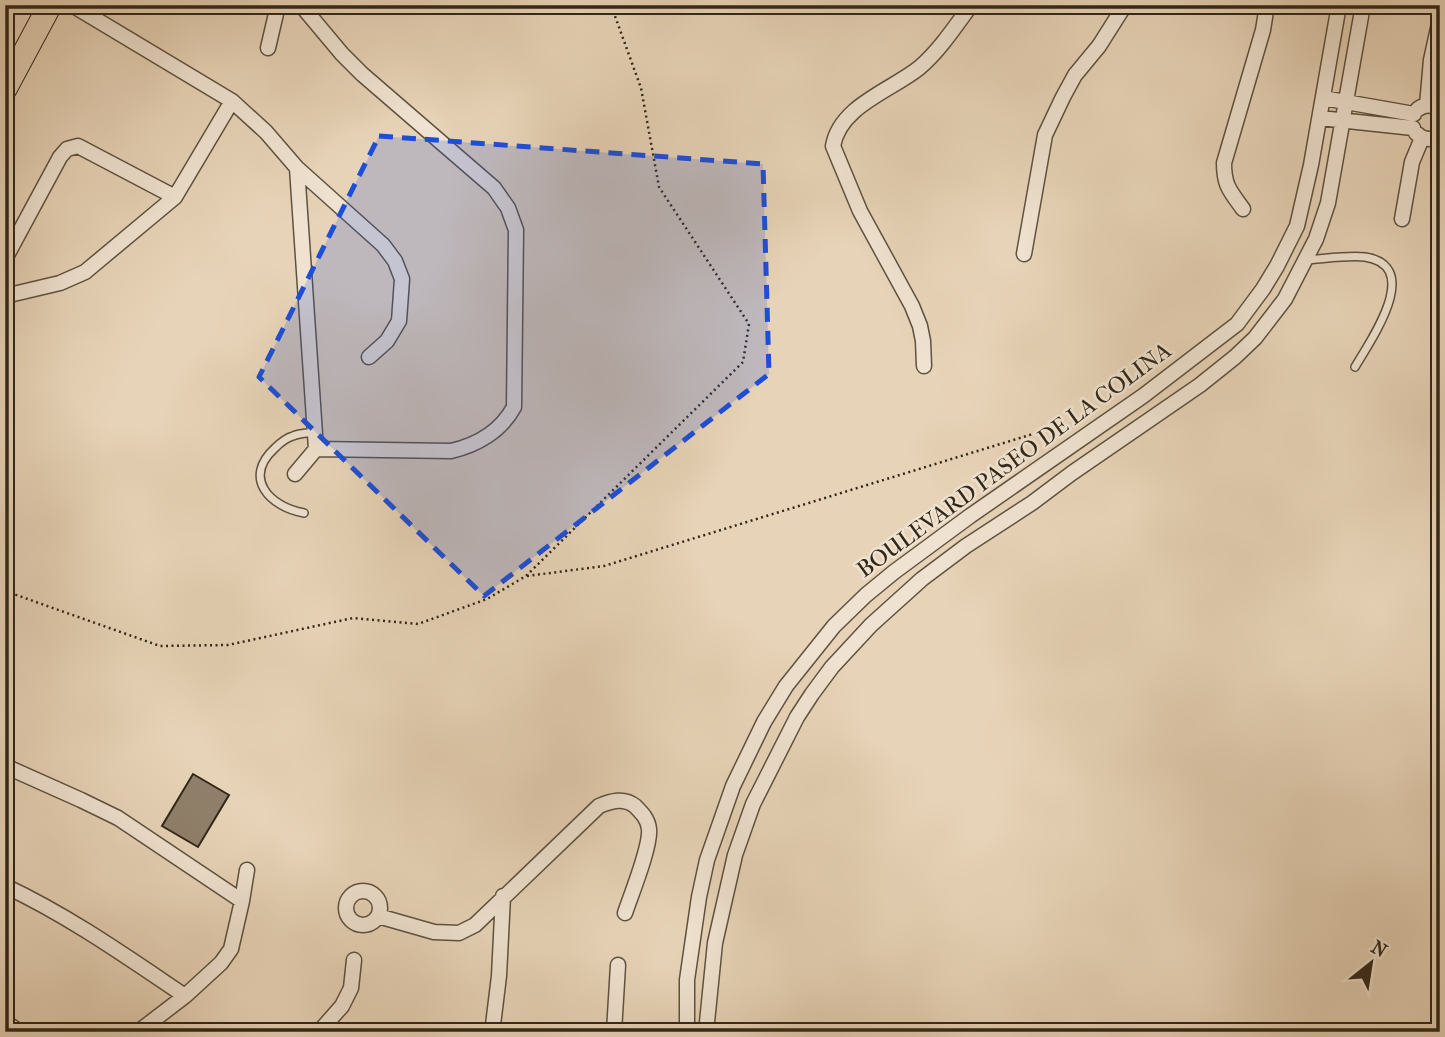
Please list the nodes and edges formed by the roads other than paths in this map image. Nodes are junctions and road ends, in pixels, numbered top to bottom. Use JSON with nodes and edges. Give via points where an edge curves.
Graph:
{"nodes":[{"id":1,"x":50,"y":5,"type":"edge"},
{"id":2,"x":72,"y":5,"type":"edge"},
{"id":3,"x":278,"y":5,"type":"edge"},
{"id":4,"x":301,"y":5,"type":"edge"},
{"id":5,"x":971,"y":5,"type":"edge"},
{"id":6,"x":1125,"y":5,"type":"edge"},
{"id":7,"x":1267,"y":5,"type":"edge"},
{"id":8,"x":1339,"y":5,"type":"edge"},
{"id":9,"x":1363,"y":5,"type":"edge"},
{"id":10,"x":1440,"y":19,"type":"edge"},
{"id":11,"x":268,"y":47,"type":"dead end"},
{"id":12,"x":5,"y":89,"type":"edge"},
{"id":13,"x":1323,"y":99,"type":"junction"},
{"id":14,"x":232,"y":101,"type":"junction"},
{"id":15,"x":1346,"y":103,"type":"junction"},
{"id":16,"x":1433,"y":108,"type":"edge"},
{"id":17,"x":1320,"y":118,"type":"junction"},
{"id":18,"x":1343,"y":121,"type":"junction"},
{"id":19,"x":1416,"y":127,"type":"junction"},
{"id":20,"x":1440,"y":135,"type":"edge"},
{"id":21,"x":297,"y":168,"type":"junction"},
{"id":22,"x":175,"y":197,"type":"junction"},
{"id":23,"x":1243,"y":209,"type":"dead end"},
{"id":24,"x":1402,"y":219,"type":"dead end"},
{"id":25,"x":1024,"y":254,"type":"dead end"},
{"id":26,"x":5,"y":258,"type":"edge"},
{"id":27,"x":1306,"y":260,"type":"junction"},
{"id":28,"x":5,"y":296,"type":"edge"},
{"id":29,"x":369,"y":357,"type":"dead end"},
{"id":30,"x":924,"y":366,"type":"dead end"},
{"id":31,"x":1355,"y":367,"type":"dead end"},
{"id":32,"x":314,"y":432,"type":"junction"},
{"id":33,"x":316,"y":449,"type":"junction"},
{"id":34,"x":295,"y":474,"type":"dead end"},
{"id":35,"x":304,"y":513,"type":"dead end"},
{"id":36,"x":5,"y":766,"type":"edge"},
{"id":37,"x":247,"y":870,"type":"dead end"},
{"id":38,"x":5,"y":886,"type":"edge"},
{"id":39,"x":701,"y":886,"type":"junction"},
{"id":40,"x":726,"y":894,"type":"junction"},
{"id":41,"x":503,"y":896,"type":"junction"},
{"id":42,"x":242,"y":901,"type":"junction"},
{"id":43,"x":625,"y":913,"type":"dead end"},
{"id":44,"x":378,"y":915,"type":"dead end"},
{"id":45,"x":354,"y":960,"type":"dead end"},
{"id":46,"x":618,"y":965,"type":"dead end"},
{"id":47,"x":185,"y":996,"type":"junction"},
{"id":48,"x":5,"y":1021,"type":"edge"},
{"id":49,"x":491,"y":1030,"type":"edge"},
{"id":50,"x":20,"y":1032,"type":"edge"},
{"id":51,"x":138,"y":1032,"type":"edge"},
{"id":52,"x":319,"y":1032,"type":"edge"},
{"id":53,"x":614,"y":1032,"type":"edge"},
{"id":54,"x":687,"y":1032,"type":"edge"},
{"id":55,"x":706,"y":1032,"type":"edge"}],
"edges":[{"from":1,"to":12,"type":"main road"},
{"from":2,"to":14,"type":"street"},
{"from":3,"to":11,"type":"street"},
{"from":4,"to":33,"type":"street","via":[[362,74],[494,188],[516,230],[514,407],[508,418],[470,446],[451,451]]},
{"from":5,"to":30,"type":"street","via":[[920,67],[842,123],[833,146],[860,211],[912,306],[920,326]]},
{"from":6,"to":25,"type":"street","via":[[1076,75],[1045,135]]},
{"from":7,"to":23,"type":"street","via":[[1224,163],[1227,187]]},
{"from":8,"to":13,"type":"street","name":"BOULEVARD PASEO DE LA COLINA"},
{"from":9,"to":15,"type":"street","name":"BOULEVARD PASEO DE LA COLINA"},
{"from":10,"to":16,"type":"street","via":[[1431,60]]},
{"from":13,"to":15,"type":"street"},
{"from":13,"to":17,"type":"street","name":"BOULEVARD PASEO DE LA COLINA"},
{"from":14,"to":21,"type":"street"},
{"from":14,"to":22,"type":"street"},
{"from":15,"to":18,"type":"street","name":"BOULEVARD PASEO DE LA COLINA"},
{"from":15,"to":19,"type":"street"},
{"from":16,"to":19,"type":"street","via":[[1418,109]]},
{"from":17,"to":18,"type":"street"},
{"from":17,"to":39,"type":"street","name":"BOULEVARD PASEO DE LA COLINA","via":[[1297,226],[1264,289],[1237,324],[1171,376],[970,516],[866,595],[834,626],[786,685],[770,713],[733,786]]},
{"from":18,"to":19,"type":"street"},
{"from":18,"to":27,"type":"street","name":"BOULEVARD PASEO DE LA COLINA","via":[[1328,203]]},
{"from":19,"to":20,"type":"street","via":[[1432,139]]},
{"from":19,"to":24,"type":"street"},
{"from":21,"to":29,"type":"street","via":[[396,261],[402,279],[399,321],[387,341]]},
{"from":21,"to":32,"type":"street"},
{"from":22,"to":26,"type":"street","via":[[78,146],[67,149]]},
{"from":22,"to":28,"type":"street","via":[[85,272]]},
{"from":27,"to":31,"type":"lane","via":[[1365,257],[1384,264],[1391,274],[1383,319]]},
{"from":27,"to":40,"type":"street","name":"BOULEVARD PASEO DE LA COLINA","via":[[1285,299],[1235,357],[922,579],[832,667],[797,718],[753,804]]},
{"from":32,"to":33,"type":"street"},
{"from":32,"to":35,"type":"lane","via":[[284,441],[271,451],[261,470],[262,486],[269,496],[283,507]]},
{"from":33,"to":34,"type":"street"},
{"from":36,"to":42,"type":"street","via":[[118,818]]},
{"from":37,"to":42,"type":"street"},
{"from":38,"to":47,"type":"street","via":[[99,938]]},
{"from":39,"to":40,"type":"street"},
{"from":39,"to":54,"type":"street","name":"BOULEVARD PASEO DE LA COLINA","via":[[687,980]]},
{"from":40,"to":55,"type":"street","name":"BOULEVARD PASEO DE LA COLINA","via":[[715,943]]},
{"from":41,"to":43,"type":"street","via":[[599,806],[613,800],[631,803],[645,816],[649,829]]},
{"from":41,"to":44,"type":"street","via":[[475,925],[459,933],[434,932]]},
{"from":41,"to":49,"type":"street"},
{"from":42,"to":47,"type":"street","via":[[231,948]]},
{"from":45,"to":52,"type":"street","via":[[351,988]]},
{"from":46,"to":53,"type":"street"},
{"from":47,"to":51,"type":"street"},
{"from":48,"to":50,"type":"street"}]}
